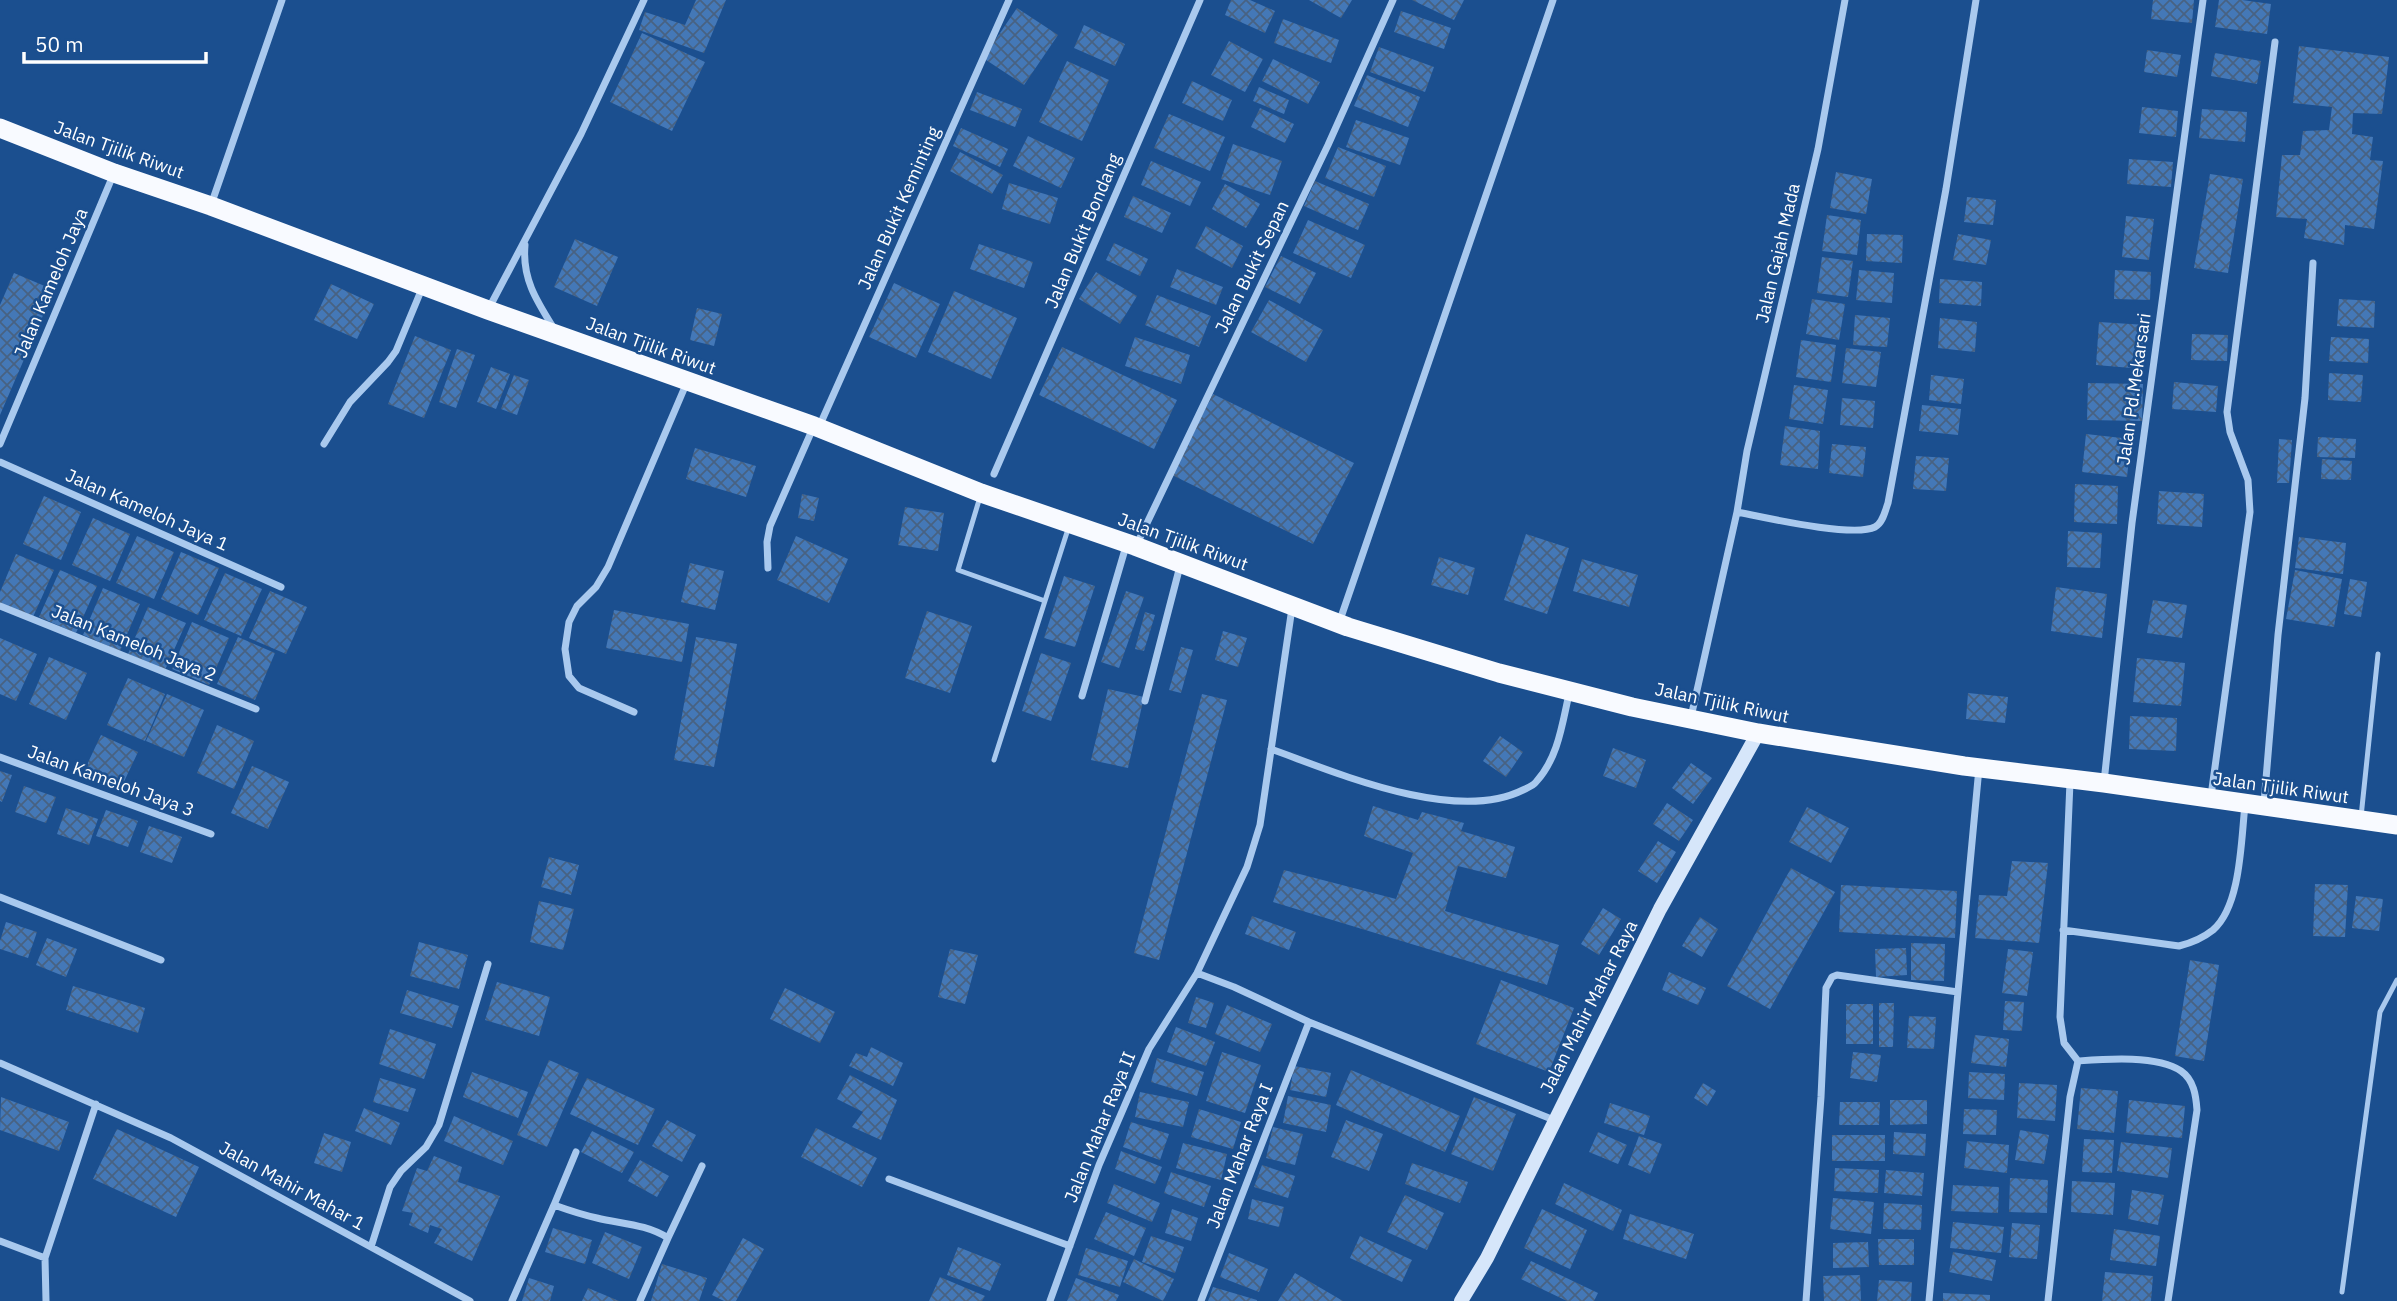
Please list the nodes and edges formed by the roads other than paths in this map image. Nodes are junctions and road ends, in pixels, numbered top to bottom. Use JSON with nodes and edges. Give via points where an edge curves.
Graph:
{"nodes":[{"id":1,"x":282,"y":0,"type":"edge"},
{"id":2,"x":644,"y":0,"type":"edge"},
{"id":3,"x":1009,"y":0,"type":"edge"},
{"id":4,"x":1200,"y":0,"type":"edge"},
{"id":5,"x":1393,"y":0,"type":"edge"},
{"id":6,"x":1553,"y":0,"type":"edge"},
{"id":7,"x":1846,"y":0,"type":"edge"},
{"id":8,"x":1976,"y":0,"type":"edge"},
{"id":9,"x":2203,"y":0,"type":"edge"},
{"id":10,"x":2275,"y":42,"type":"dead end"},
{"id":11,"x":0,"y":128,"type":"edge"},
{"id":12,"x":114,"y":173,"type":"junction"},
{"id":13,"x":211,"y":206,"type":"junction"},
{"id":14,"x":525,"y":241,"type":"junction"},
{"id":15,"x":2313,"y":263,"type":"dead end"},
{"id":16,"x":423,"y":286,"type":"junction"},
{"id":17,"x":488,"y":310,"type":"junction"},
{"id":18,"x":558,"y":335,"type":"junction"},
{"id":19,"x":687,"y":382,"type":"junction"},
{"id":20,"x":816,"y":427,"type":"junction"},
{"id":21,"x":0,"y":444,"type":"edge"},
{"id":22,"x":324,"y":444,"type":"dead end"},
{"id":23,"x":0,"y":462,"type":"edge"},
{"id":24,"x":994,"y":474,"type":"dead end"},
{"id":25,"x":981,"y":493,"type":"junction"},
{"id":26,"x":1737,"y":512,"type":"junction"},
{"id":27,"x":1070,"y":523,"type":"junction"},
{"id":28,"x":1131,"y":545,"type":"junction"},
{"id":29,"x":1181,"y":564,"type":"junction"},
{"id":30,"x":768,"y":568,"type":"dead end"},
{"id":31,"x":281,"y":587,"type":"dead end"},
{"id":32,"x":1045,"y":601,"type":"junction"},
{"id":33,"x":0,"y":606,"type":"edge"},
{"id":34,"x":1293,"y":606,"type":"junction"},
{"id":35,"x":1339,"y":624,"type":"junction"},
{"id":36,"x":2378,"y":654,"type":"dead end"},
{"id":37,"x":1570,"y":691,"type":"junction"},
{"id":38,"x":1082,"y":696,"type":"dead end"},
{"id":39,"x":1145,"y":701,"type":"dead end"},
{"id":40,"x":256,"y":709,"type":"dead end"},
{"id":41,"x":634,"y":712,"type":"dead end"},
{"id":42,"x":1690,"y":718,"type":"junction"},
{"id":43,"x":1758,"y":733,"type":"junction"},
{"id":44,"x":1271,"y":749,"type":"junction"},
{"id":45,"x":0,"y":757,"type":"edge"},
{"id":46,"x":994,"y":760,"type":"dead end"},
{"id":47,"x":1979,"y":768,"type":"junction"},
{"id":48,"x":2070,"y":779,"type":"junction"},
{"id":49,"x":2104,"y":783,"type":"junction"},
{"id":50,"x":2211,"y":800,"type":"junction"},
{"id":51,"x":2255,"y":806,"type":"junction"},
{"id":52,"x":2361,"y":820,"type":"junction"},
{"id":53,"x":2397,"y":825,"type":"edge"},
{"id":54,"x":211,"y":834,"type":"dead end"},
{"id":55,"x":0,"y":897,"type":"edge"},
{"id":56,"x":2063,"y":930,"type":"junction"},
{"id":57,"x":161,"y":960,"type":"dead end"},
{"id":58,"x":488,"y":964,"type":"dead end"},
{"id":59,"x":1197,"y":973,"type":"junction"},
{"id":60,"x":2397,"y":980,"type":"edge"},
{"id":61,"x":1958,"y":992,"type":"junction"},
{"id":62,"x":1309,"y":1022,"type":"junction"},
{"id":63,"x":2078,"y":1061,"type":"junction"},
{"id":64,"x":0,"y":1063,"type":"edge"},
{"id":65,"x":96,"y":1104,"type":"junction"},
{"id":66,"x":1554,"y":1120,"type":"junction"},
{"id":67,"x":576,"y":1152,"type":"dead end"},
{"id":68,"x":702,"y":1166,"type":"dead end"},
{"id":69,"x":889,"y":1179,"type":"dead end"},
{"id":70,"x":554,"y":1205,"type":"junction"},
{"id":71,"x":668,"y":1238,"type":"junction"},
{"id":72,"x":0,"y":1241,"type":"edge"},
{"id":73,"x":1070,"y":1246,"type":"junction"},
{"id":74,"x":371,"y":1247,"type":"junction"},
{"id":75,"x":45,"y":1258,"type":"junction"},
{"id":76,"x":2342,"y":1292,"type":"dead end"},
{"id":77,"x":46,"y":1301,"type":"edge"},
{"id":78,"x":470,"y":1301,"type":"edge"},
{"id":79,"x":512,"y":1301,"type":"edge"},
{"id":80,"x":640,"y":1301,"type":"edge"},
{"id":81,"x":1050,"y":1301,"type":"edge"},
{"id":82,"x":1201,"y":1301,"type":"edge"},
{"id":83,"x":1461,"y":1301,"type":"edge"},
{"id":84,"x":1806,"y":1301,"type":"edge"},
{"id":85,"x":1929,"y":1301,"type":"edge"},
{"id":86,"x":2048,"y":1301,"type":"edge"},
{"id":87,"x":2168,"y":1301,"type":"edge"}],
"edges":[{"from":1,"to":13,"type":"street"},
{"from":2,"to":14,"type":"street"},
{"from":3,"to":20,"type":"street","name":"Jalan Bukit Keminting"},
{"from":4,"to":24,"type":"street","name":"Jalan Bukit Bondang"},
{"from":5,"to":28,"type":"street","name":"Jalan Bukit Sepan","via":[[1328,145]]},
{"from":6,"to":35,"type":"street"},
{"from":7,"to":26,"type":"street","name":"Jalan Gajah Mada","via":[[1818,149],[1747,451]]},
{"from":8,"to":26,"type":"street","via":[[1947,189],[1888,503],[1880,523],[1874,528],[1834,528]]},
{"from":9,"to":49,"type":"street","name":"Jalan Pd.Mekarsari","via":[[2132,523]]},
{"from":10,"to":50,"type":"street","via":[[2227,412],[2248,480],[2250,512]]},
{"from":11,"to":12,"type":"highway","name":"Jalan Tjilik Riwut"},
{"from":12,"to":13,"type":"highway","name":"Jalan Tjilik Riwut"},
{"from":12,"to":21,"type":"street","name":"Jalan Kameloh Jaya"},
{"from":13,"to":16,"type":"highway","name":"Jalan Tjilik Riwut"},
{"from":14,"to":17,"type":"street"},
{"from":14,"to":18,"type":"street","via":[[524,271],[532,294]]},
{"from":15,"to":51,"type":"street","via":[[2305,398]]},
{"from":16,"to":17,"type":"highway","name":"Jalan Tjilik Riwut"},
{"from":16,"to":22,"type":"street","via":[[396,351],[350,402]]},
{"from":17,"to":18,"type":"highway","name":"Jalan Tjilik Riwut"},
{"from":18,"to":19,"type":"highway","name":"Jalan Tjilik Riwut"},
{"from":19,"to":20,"type":"highway","name":"Jalan Tjilik Riwut"},
{"from":19,"to":41,"type":"street","via":[[608,568],[569,622],[565,649],[569,676],[579,688]]},
{"from":20,"to":25,"type":"highway","name":"Jalan Tjilik Riwut"},
{"from":20,"to":30,"type":"street","name":"Jalan Bukit Keminting","via":[[769,526]]},
{"from":23,"to":31,"type":"street","name":"Jalan Kameloh Jaya 1"},
{"from":25,"to":27,"type":"highway","name":"Jalan Tjilik Riwut"},
{"from":25,"to":32,"type":"lane","via":[[958,569]]},
{"from":26,"to":42,"type":"street","name":"Jalan Gajah Mada"},
{"from":27,"to":28,"type":"highway","name":"Jalan Tjilik Riwut"},
{"from":27,"to":32,"type":"lane"},
{"from":28,"to":29,"type":"highway","name":"Jalan Tjilik Riwut"},
{"from":28,"to":38,"type":"street","name":"Jalan Bukit Sepan"},
{"from":29,"to":34,"type":"highway","name":"Jalan Tjilik Riwut"},
{"from":29,"to":39,"type":"street"},
{"from":32,"to":46,"type":"lane"},
{"from":33,"to":40,"type":"street","name":"Jalan Kameloh Jaya 2"},
{"from":34,"to":35,"type":"highway","name":"Jalan Tjilik Riwut"},
{"from":34,"to":44,"type":"street","name":"Jalan Mahar Raya II"},
{"from":35,"to":37,"type":"highway","name":"Jalan Tjilik Riwut"},
{"from":36,"to":52,"type":"lane"},
{"from":37,"to":42,"type":"highway","name":"Jalan Tjilik Riwut"},
{"from":37,"to":44,"type":"street","via":[[1555,754],[1535,784],[1507,798],[1473,803],[1419,795],[1366,783]]},
{"from":42,"to":43,"type":"highway","name":"Jalan Tjilik Riwut"},
{"from":43,"to":47,"type":"highway","name":"Jalan Tjilik Riwut"},
{"from":43,"to":66,"type":"main road","name":"Jalan Mahir Mahar Raya","via":[[1660,909]]},
{"from":44,"to":59,"type":"street","name":"Jalan Mahar Raya II","via":[[1254,850]]},
{"from":45,"to":54,"type":"street","name":"Jalan Kameloh Jaya 3"},
{"from":47,"to":48,"type":"highway","name":"Jalan Tjilik Riwut"},
{"from":47,"to":61,"type":"street"},
{"from":48,"to":49,"type":"highway","name":"Jalan Tjilik Riwut"},
{"from":48,"to":56,"type":"street"},
{"from":49,"to":50,"type":"highway","name":"Jalan Tjilik Riwut"},
{"from":50,"to":51,"type":"highway","name":"Jalan Tjilik Riwut"},
{"from":51,"to":52,"type":"highway","name":"Jalan Tjilik Riwut"},
{"from":51,"to":56,"type":"street","via":[[2231,905],[2215,928],[2195,941],[2179,946]]},
{"from":52,"to":53,"type":"highway","name":"Jalan Tjilik Riwut"},
{"from":55,"to":57,"type":"street"},
{"from":56,"to":63,"type":"street","via":[[2060,1017],[2064,1043]]},
{"from":58,"to":74,"type":"street","via":[[439,1125],[418,1158],[390,1187]]},
{"from":59,"to":62,"type":"street"},
{"from":59,"to":73,"type":"street","name":"Jalan Mahar Raya II","via":[[1149,1049]]},
{"from":60,"to":76,"type":"lane","via":[[2380,1012]]},
{"from":61,"to":84,"type":"street","via":[[1837,975],[1829,981]]},
{"from":61,"to":85,"type":"street"},
{"from":62,"to":66,"type":"street"},
{"from":62,"to":82,"type":"street","name":"Jalan Mahar Raya I"},
{"from":63,"to":86,"type":"street"},
{"from":63,"to":87,"type":"street","via":[[2134,1060],[2163,1065],[2182,1072],[2196,1091],[2197,1110]]},
{"from":64,"to":65,"type":"street","name":"Jalan Mahir Mahar 1"},
{"from":65,"to":74,"type":"street","name":"Jalan Mahir Mahar 1","via":[[172,1138]]},
{"from":65,"to":75,"type":"street"},
{"from":66,"to":83,"type":"main road","name":"Jalan Mahir Mahar Raya"},
{"from":67,"to":70,"type":"street"},
{"from":68,"to":71,"type":"street"},
{"from":69,"to":73,"type":"street"},
{"from":70,"to":71,"type":"street","via":[[656,1230]]},
{"from":70,"to":79,"type":"street"},
{"from":71,"to":80,"type":"street"},
{"from":72,"to":75,"type":"street"},
{"from":73,"to":81,"type":"street","name":"Jalan Mahar Raya II"},
{"from":74,"to":78,"type":"street","name":"Jalan Mahir Mahar 1"},
{"from":75,"to":77,"type":"street"}]}
